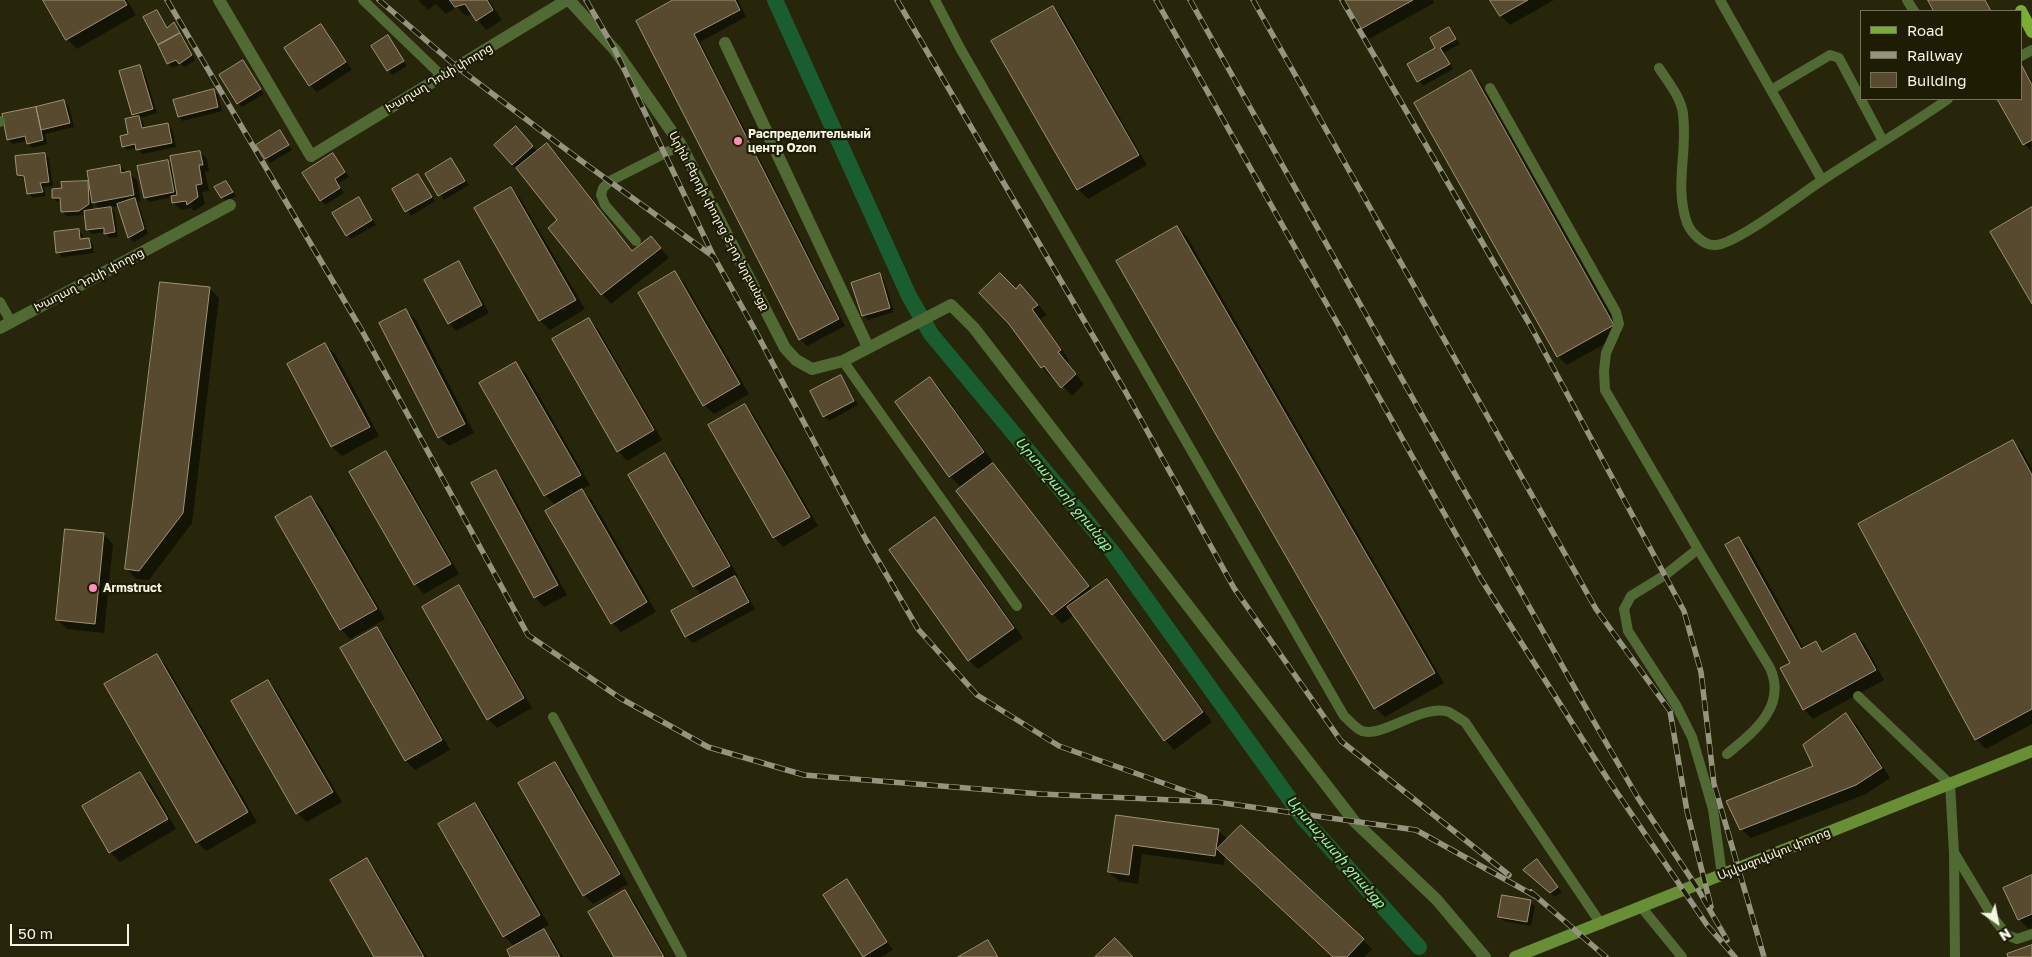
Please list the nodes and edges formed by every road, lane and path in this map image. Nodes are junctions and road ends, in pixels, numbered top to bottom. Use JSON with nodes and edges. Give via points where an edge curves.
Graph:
{"nodes":[{"id":1,"x":218,"y":0,"type":"edge"},
{"id":2,"x":363,"y":0,"type":"edge"},
{"id":3,"x":568,"y":0,"type":"edge"},
{"id":4,"x":935,"y":0,"type":"edge"},
{"id":5,"x":1720,"y":0,"type":"edge"},
{"id":6,"x":2022,"y":13,"type":"edge"},
{"id":7,"x":2032,"y":32,"type":"edge"},
{"id":8,"x":725,"y":43,"type":"dead end"},
{"id":9,"x":1658,"y":68,"type":"dead end"},
{"id":10,"x":442,"y":76,"type":"junction"},
{"id":11,"x":1490,"y":88,"type":"dead end"},
{"id":12,"x":1771,"y":90,"type":"junction"},
{"id":13,"x":1860,"y":98,"type":"edge"},
{"id":14,"x":1861,"y":100,"type":"edge"},
{"id":15,"x":1946,"y":100,"type":"edge"},
{"id":16,"x":1883,"y":142,"type":"junction"},
{"id":17,"x":681,"y":145,"type":"junction"},
{"id":18,"x":1822,"y":180,"type":"junction"},
{"id":19,"x":230,"y":205,"type":"dead end"},
{"id":20,"x":636,"y":241,"type":"dead end"},
{"id":21,"x":0,"y":302,"type":"edge"},
{"id":22,"x":6,"y":325,"type":"edge"},
{"id":23,"x":868,"y":347,"type":"junction"},
{"id":24,"x":843,"y":361,"type":"junction"},
{"id":25,"x":1698,"y":549,"type":"junction"},
{"id":26,"x":1018,"y":606,"type":"dead end"},
{"id":27,"x":1858,"y":696,"type":"dead end"},
{"id":28,"x":553,"y":717,"type":"dead end"},
{"id":29,"x":2032,"y":751,"type":"edge"},
{"id":30,"x":1727,"y":754,"type":"dead end"},
{"id":31,"x":1950,"y":784,"type":"junction"},
{"id":32,"x":1954,"y":854,"type":"junction"},
{"id":33,"x":1722,"y":875,"type":"junction"},
{"id":34,"x":1642,"y":908,"type":"junction"},
{"id":35,"x":1601,"y":924,"type":"junction"},
{"id":36,"x":2032,"y":934,"type":"edge"},
{"id":37,"x":1522,"y":956,"type":"edge"},
{"id":38,"x":682,"y":957,"type":"edge"},
{"id":39,"x":1485,"y":957,"type":"edge"},
{"id":40,"x":1682,"y":957,"type":"edge"},
{"id":41,"x":1955,"y":957,"type":"edge"}],
"edges":[{"from":1,"to":10,"type":"street","name":"Խաղաղ Դոնի փողոց","via":[[311,156]]},
{"from":2,"to":10,"type":"lane"},
{"from":3,"to":10,"type":"street","name":"Խաղաղ Դոնի փողոց"},
{"from":3,"to":17,"type":"street","name":"Արին Բերդի փողոց 3-րդ նրբանցք","via":[[615,50]]},
{"from":4,"to":35,"type":"lane","via":[[1344,716],[1364,732],[1376,731],[1422,713],[1447,712],[1466,722]]},
{"from":5,"to":12,"type":"lane"},
{"from":6,"to":7,"type":"main road"},
{"from":8,"to":23,"type":"street"},
{"from":9,"to":18,"type":"lane","via":[[1677,96],[1683,113],[1680,189],[1688,225],[1699,240],[1714,246],[1728,242]]},
{"from":11,"to":25,"type":"lane","via":[[1616,312],[1618,324],[1606,353],[1605,390]]},
{"from":12,"to":13,"type":"lane","via":[[1830,55],[1839,58]]},
{"from":12,"to":18,"type":"lane"},
{"from":14,"to":16,"type":"lane"},
{"from":15,"to":16,"type":"lane"},
{"from":16,"to":18,"type":"lane"},
{"from":17,"to":20,"type":"lane","via":[[610,181],[603,188],[601,195],[605,205]]},
{"from":17,"to":24,"type":"street","name":"Արին Բերդի փողոց 3-րդ նրբանցք","via":[[785,348],[796,360],[812,369]]},
{"from":19,"to":22,"type":"street","name":"Խաղաղ Դոնի փողոց"},
{"from":21,"to":22,"type":"lane"},
{"from":23,"to":24,"type":"street","name":"Արին Բերդի փողոց 3-րդ նրբանցք"},
{"from":23,"to":39,"type":"street","name":"Արին Բերդի փողոց 3-րդ նրբանցք","via":[[951,305],[974,328],[1354,821],[1437,900]]},
{"from":24,"to":26,"type":"lane"},
{"from":25,"to":30,"type":"lane","via":[[1775,679],[1775,698],[1767,715]]},
{"from":25,"to":33,"type":"lane","via":[[1631,596],[1624,609],[1628,631],[1676,705],[1692,737],[1712,809]]},
{"from":27,"to":31,"type":"lane"},
{"from":28,"to":38,"type":"lane"},
{"from":29,"to":31,"type":"main road","name":"Այվազովսկու փողոց"},
{"from":31,"to":32,"type":"lane"},
{"from":31,"to":33,"type":"main road","name":"Այվազովսկու փողոց"},
{"from":32,"to":36,"type":"lane","via":[[2007,935],[2017,939]]},
{"from":32,"to":41,"type":"lane"},
{"from":33,"to":34,"type":"main road","name":"Այվազովսկու փողոց"},
{"from":34,"to":35,"type":"main road","name":"Այվազովսկու փողոց"},
{"from":34,"to":40,"type":"lane"},
{"from":35,"to":37,"type":"main road","name":"Այվազովսկու փողոց"}]}
